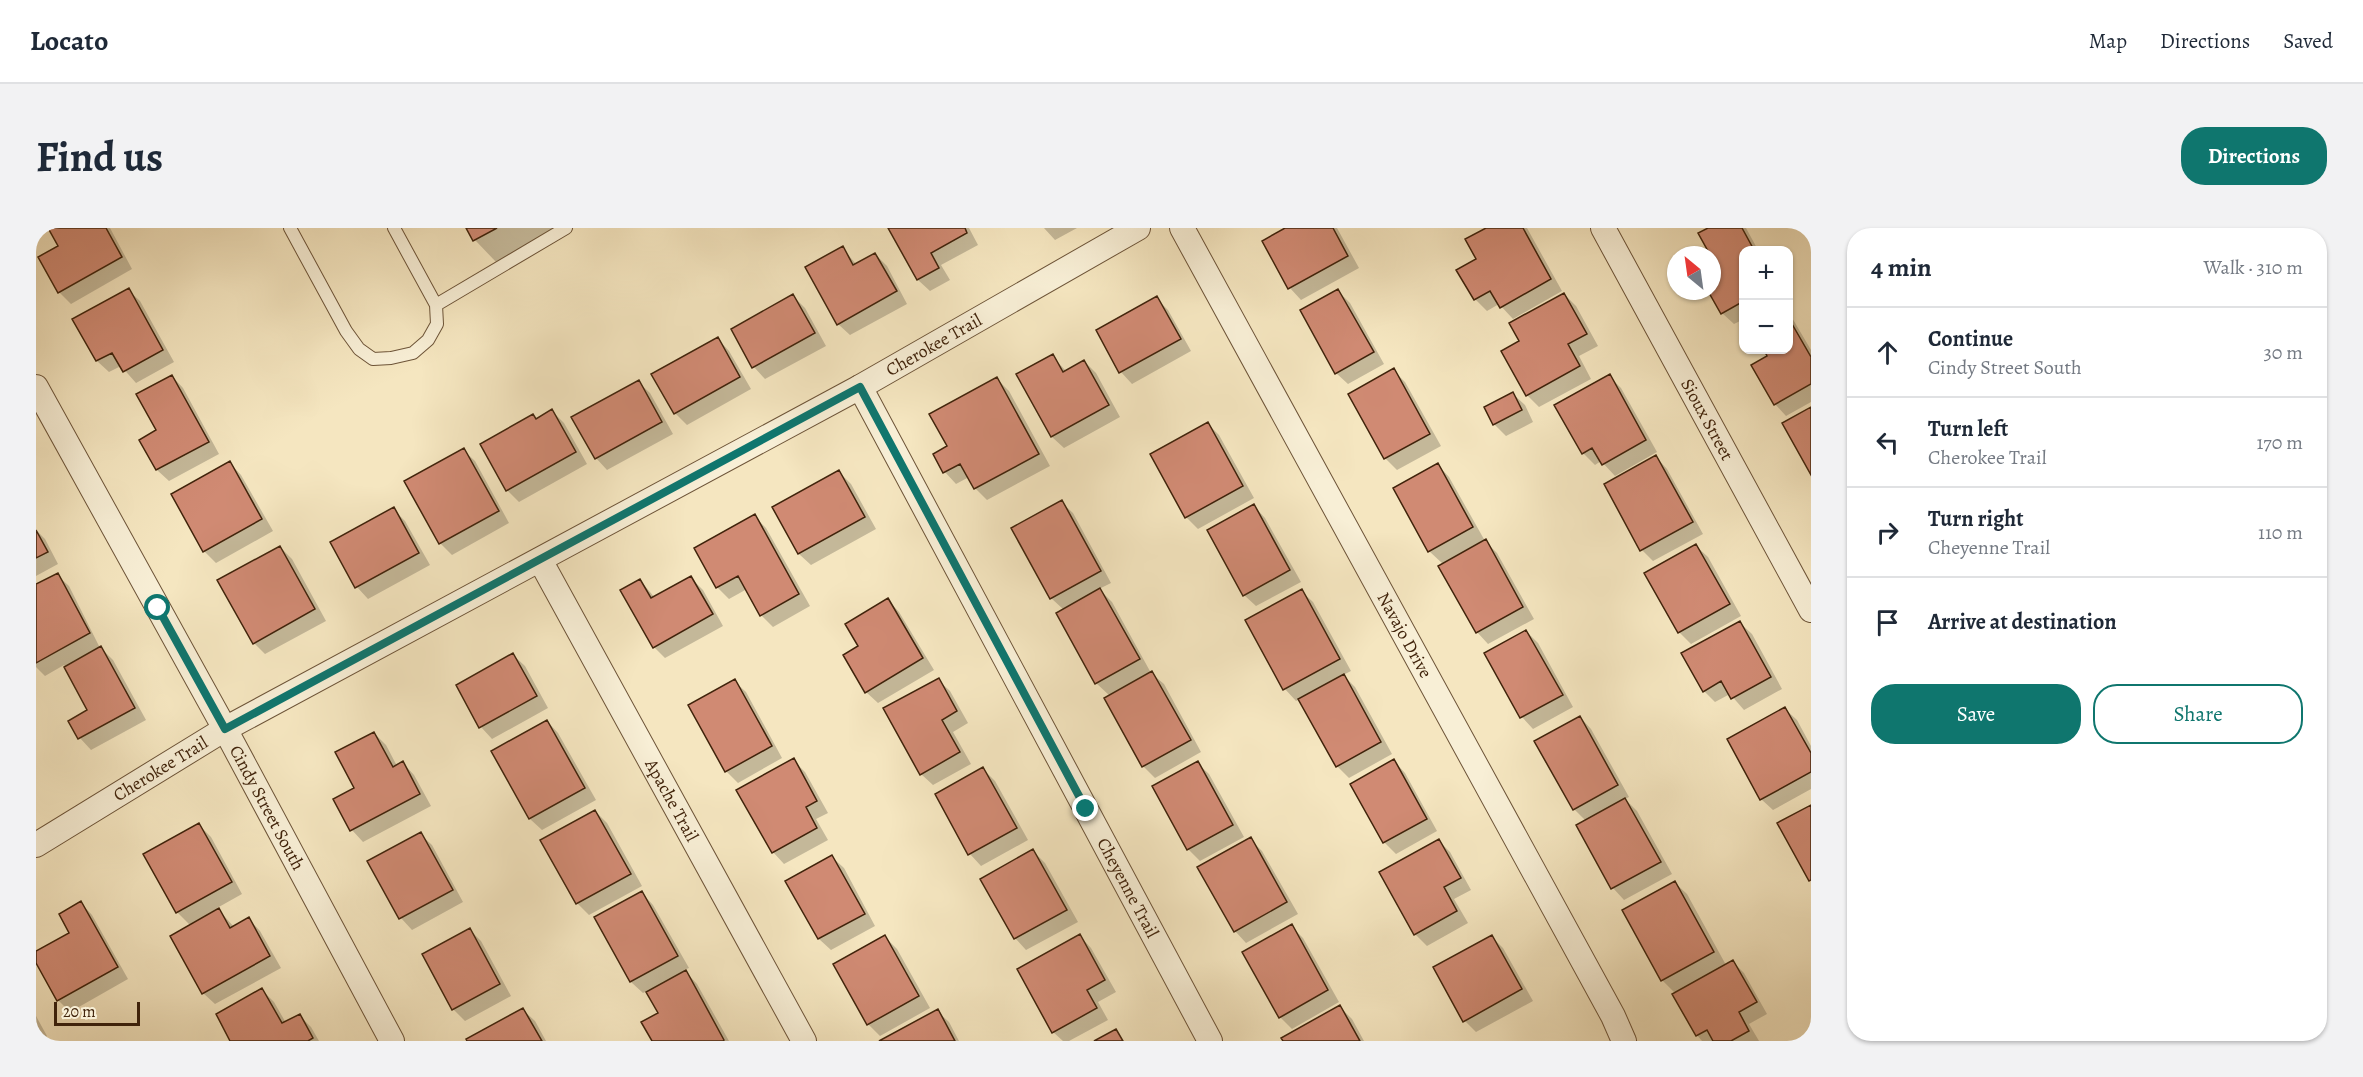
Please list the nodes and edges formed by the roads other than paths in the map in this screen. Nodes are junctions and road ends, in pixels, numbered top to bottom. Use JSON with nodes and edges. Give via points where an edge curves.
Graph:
{"nodes":[{"id":1,"x":290,"y":228,"type":"edge"},
{"id":2,"x":394,"y":228,"type":"edge"},
{"id":3,"x":566,"y":228,"type":"edge"},
{"id":4,"x":1138,"y":228,"type":"edge"},
{"id":5,"x":1182,"y":228,"type":"edge"},
{"id":6,"x":1603,"y":228,"type":"edge"},
{"id":7,"x":436,"y":305,"type":"junction"},
{"id":8,"x":36,"y":387,"type":"edge"},
{"id":9,"x":860,"y":387,"type":"junction"},
{"id":10,"x":540,"y":560,"type":"junction"},
{"id":11,"x":1811,"y":610,"type":"edge"},
{"id":12,"x":225,"y":729,"type":"junction"},
{"id":13,"x":36,"y":844,"type":"edge"},
{"id":14,"x":392,"y":1041,"type":"edge"},
{"id":15,"x":804,"y":1041,"type":"edge"},
{"id":16,"x":1210,"y":1041,"type":"edge"},
{"id":17,"x":1624,"y":1041,"type":"edge"}],
"edges":[{"from":1,"to":7,"type":"lane","via":[[346,331],[358,348],[373,359],[392,358],[420,346],[437,324]]},
{"from":2,"to":7,"type":"lane"},
{"from":3,"to":7,"type":"lane"},
{"from":4,"to":9,"type":"street","name":"Cherokee Trail"},
{"from":5,"to":17,"type":"street","name":"Navajo Drive"},
{"from":6,"to":11,"type":"street","name":"Sioux Street"},
{"from":8,"to":12,"type":"street","name":"Cindy Street South"},
{"from":9,"to":10,"type":"street","name":"Cherokee Trail"},
{"from":9,"to":16,"type":"street","name":"Cheyenne Trail"},
{"from":10,"to":12,"type":"street","name":"Cherokee Trail"},
{"from":10,"to":15,"type":"street","name":"Apache Trail"},
{"from":12,"to":13,"type":"street","name":"Cherokee Trail"},
{"from":12,"to":14,"type":"street","name":"Cindy Street South"}]}
